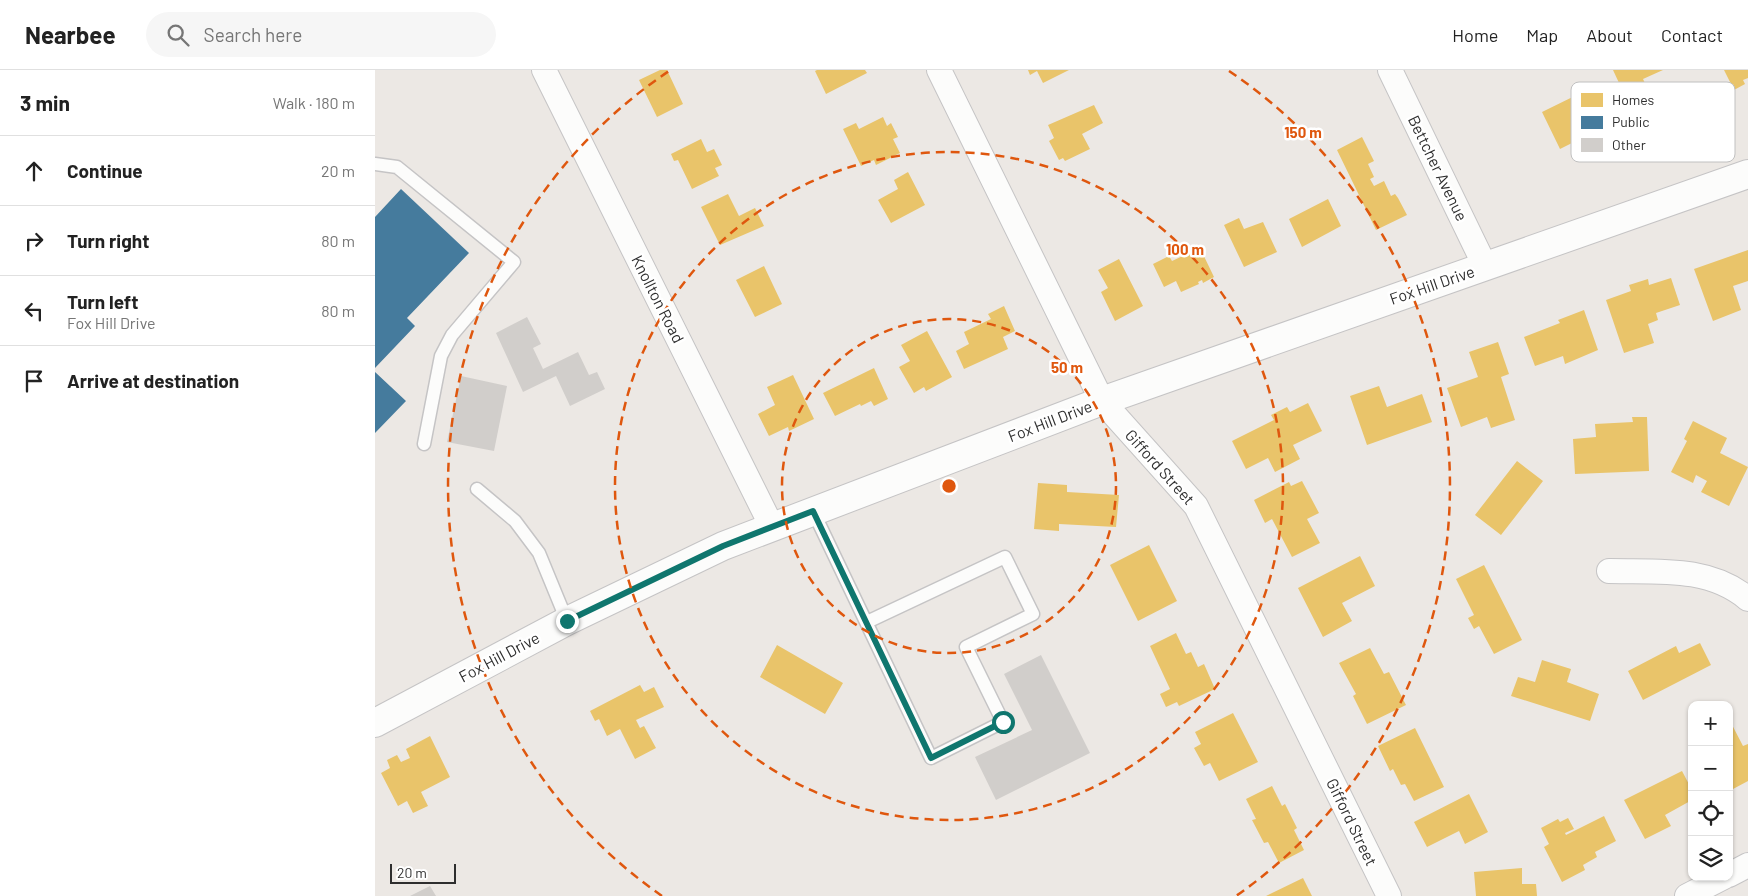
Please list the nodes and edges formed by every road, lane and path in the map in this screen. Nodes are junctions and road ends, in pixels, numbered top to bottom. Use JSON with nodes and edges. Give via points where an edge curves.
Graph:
{"nodes":[{"id":1,"x":544,"y":70,"type":"edge"},
{"id":2,"x":939,"y":70,"type":"edge"},
{"id":3,"x":1390,"y":70,"type":"edge"},
{"id":4,"x":375,"y":164,"type":"edge"},
{"id":5,"x":1748,"y":174,"type":"edge"},
{"id":6,"x":1485,"y":266,"type":"junction"},
{"id":7,"x":1102,"y":402,"type":"junction"},
{"id":8,"x":424,"y":444,"type":"dead end"},
{"id":9,"x":477,"y":489,"type":"dead end"},
{"id":10,"x":813,"y":511,"type":"junction"},
{"id":11,"x":773,"y":527,"type":"junction"},
{"id":12,"x":1609,"y":571,"type":"dead end"},
{"id":13,"x":1748,"y":599,"type":"edge"},
{"id":14,"x":567,"y":621,"type":"junction"},
{"id":15,"x":867,"y":622,"type":"junction"},
{"id":16,"x":375,"y":723,"type":"edge"},
{"id":17,"x":1748,"y":865,"type":"edge"},
{"id":18,"x":1733,"y":872,"type":"edge"},
{"id":19,"x":1716,"y":881,"type":"edge"},
{"id":20,"x":1389,"y":896,"type":"edge"},
{"id":21,"x":1687,"y":896,"type":"edge"}],
"edges":[{"from":1,"to":11,"type":"street","name":"Knollton Road"},
{"from":2,"to":7,"type":"street","name":"Gifford Street"},
{"from":3,"to":6,"type":"street","name":"Bettcher Avenue"},
{"from":4,"to":8,"type":"lane","via":[[397,167],[514,262],[452,335],[441,356]]},
{"from":5,"to":6,"type":"street","name":"Fox Hill Drive"},
{"from":6,"to":7,"type":"street","name":"Fox Hill Drive"},
{"from":7,"to":10,"type":"street","name":"Fox Hill Drive"},
{"from":7,"to":20,"type":"street","name":"Gifford Street","via":[[1196,506]]},
{"from":9,"to":14,"type":"lane","via":[[515,521],[539,553]]},
{"from":10,"to":11,"type":"street","name":"Fox Hill Drive"},
{"from":10,"to":15,"type":"lane"},
{"from":11,"to":14,"type":"street","name":"Fox Hill Drive","via":[[723,546]]},
{"from":12,"to":13,"type":"street","via":[[1702,575],[1722,582]]},
{"from":14,"to":16,"type":"street","name":"Fox Hill Drive"},
{"from":15,"to":15,"type":"lane","via":[[931,758],[1003,722],[966,647],[1033,614],[1005,557]]},
{"from":17,"to":18,"type":"street"},
{"from":19,"to":21,"type":"street"}]}
